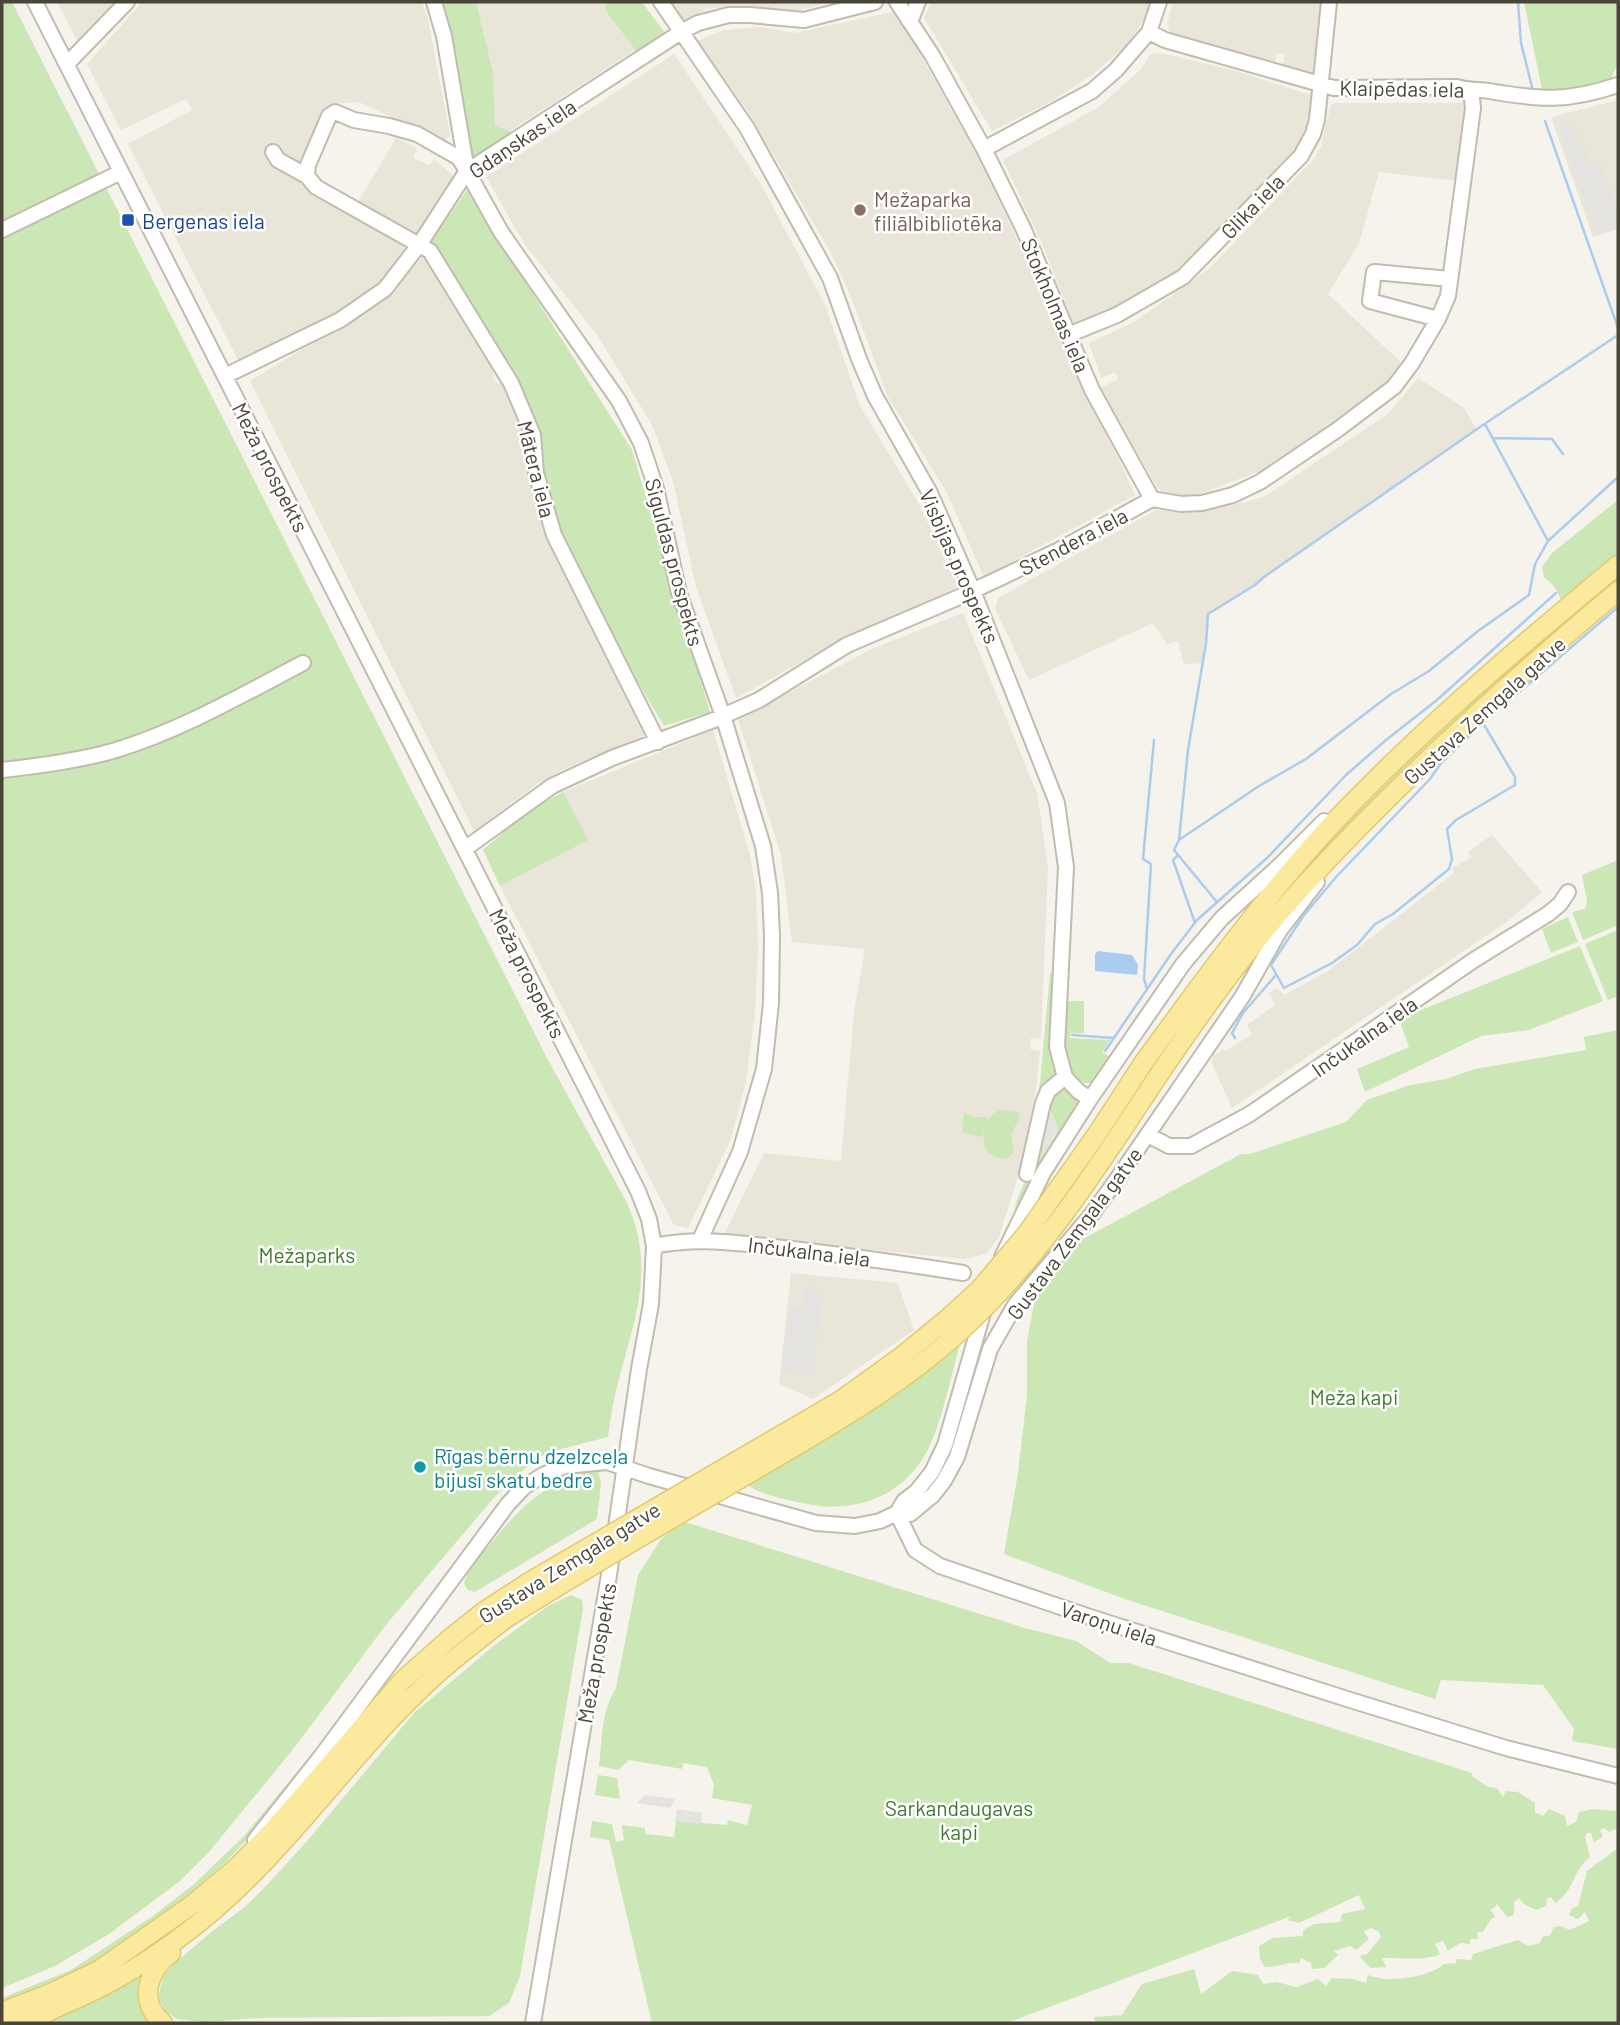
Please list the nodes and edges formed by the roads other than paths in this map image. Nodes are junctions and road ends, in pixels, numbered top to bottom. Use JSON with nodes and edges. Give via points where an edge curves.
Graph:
{"nodes":[{"id":1,"x":35,"y":2,"type":"edge"},
{"id":2,"x":127,"y":2,"type":"edge"},
{"id":3,"x":434,"y":2,"type":"edge"},
{"id":4,"x":661,"y":2,"type":"edge"},
{"id":5,"x":875,"y":2,"type":"edge"},
{"id":6,"x":897,"y":2,"type":"edge"},
{"id":7,"x":918,"y":2,"type":"edge"},
{"id":8,"x":1159,"y":2,"type":"edge"},
{"id":9,"x":1329,"y":2,"type":"edge"},
{"id":10,"x":910,"y":22,"type":"junction"},
{"id":11,"x":681,"y":32,"type":"junction"},
{"id":12,"x":1149,"y":32,"type":"junction"},
{"id":13,"x":66,"y":64,"type":"junction"},
{"id":14,"x":1321,"y":85,"type":"junction"},
{"id":15,"x":1618,"y":85,"type":"edge"},
{"id":16,"x":1465,"y":90,"type":"junction"},
{"id":17,"x":984,"y":149,"type":"junction"},
{"id":18,"x":273,"y":152,"type":"dead end"},
{"id":19,"x":467,"y":171,"type":"junction"},
{"id":20,"x":121,"y":172,"type":"junction"},
{"id":21,"x":307,"y":176,"type":"junction"},
{"id":22,"x":2,"y":230,"type":"edge"},
{"id":23,"x":419,"y":245,"type":"junction"},
{"id":24,"x":1450,"y":279,"type":"junction"},
{"id":25,"x":1438,"y":319,"type":"junction"},
{"id":26,"x":1068,"y":335,"type":"junction"},
{"id":27,"x":225,"y":376,"type":"junction"},
{"id":28,"x":1152,"y":499,"type":"junction"},
{"id":29,"x":1618,"y":565,"type":"edge"},
{"id":30,"x":973,"y":591,"type":"junction"},
{"id":31,"x":1618,"y":591,"type":"edge"},
{"id":32,"x":303,"y":663,"type":"dead end"},
{"id":33,"x":723,"y":716,"type":"junction"},
{"id":34,"x":658,"y":742,"type":"junction"},
{"id":35,"x":1395,"y":761,"type":"junction"},
{"id":36,"x":2,"y":770,"type":"edge"},
{"id":37,"x":1354,"y":832,"type":"junction"},
{"id":38,"x":466,"y":848,"type":"junction"},
{"id":39,"x":1568,"y":892,"type":"dead end"},
{"id":40,"x":1065,"y":1077,"type":"junction"},
{"id":41,"x":1090,"y":1099,"type":"junction"},
{"id":42,"x":1148,"y":1135,"type":"junction"},
{"id":43,"x":1027,"y":1174,"type":"dead end"},
{"id":44,"x":1010,"y":1239,"type":"junction"},
{"id":45,"x":700,"y":1240,"type":"junction"},
{"id":46,"x":654,"y":1245,"type":"junction"},
{"id":47,"x":1052,"y":1260,"type":"junction"},
{"id":48,"x":963,"y":1273,"type":"dead end"},
{"id":49,"x":624,"y":1469,"type":"junction"},
{"id":50,"x":897,"y":1513,"type":"junction"},
{"id":51,"x":1618,"y":1776,"type":"edge"},
{"id":52,"x":236,"y":1868,"type":"junction"},
{"id":53,"x":224,"y":1901,"type":"junction"},
{"id":54,"x":2,"y":2012,"type":"edge"},
{"id":55,"x":2,"y":2019,"type":"edge"},
{"id":56,"x":19,"y":2023,"type":"edge"},
{"id":57,"x":163,"y":2023,"type":"edge"},
{"id":58,"x":533,"y":2023,"type":"edge"}],
"edges":[{"from":1,"to":13,"type":"street","name":"Meža prospekts"},
{"from":2,"to":13,"type":"street"},
{"from":3,"to":19,"type":"street","name":"Siguldas prospekts"},
{"from":4,"to":11,"type":"street","name":"Visbijas prospekts"},
{"from":5,"to":11,"type":"street","name":"Gdaņskas iela","via":[[804,20],[729,15]]},
{"from":6,"to":10,"type":"street","name":"Stokholmas iela"},
{"from":7,"to":10,"type":"street"},
{"from":8,"to":12,"type":"street"},
{"from":9,"to":14,"type":"street","name":"Glika iela"},
{"from":10,"to":17,"type":"street","name":"Stokholmas iela"},
{"from":11,"to":19,"type":"street","name":"Gdaņskas iela"},
{"from":11,"to":30,"type":"street","name":"Visbijas prospekts","via":[[747,128],[830,278],[875,396],[930,493]]},
{"from":12,"to":14,"type":"street","name":"Klaipēdas iela"},
{"from":12,"to":17,"type":"street","via":[[1092,91]]},
{"from":13,"to":20,"type":"street","name":"Meža prospekts"},
{"from":14,"to":16,"type":"street","name":"Klaipēdas iela"},
{"from":14,"to":26,"type":"street","name":"Glika iela","via":[[1313,134],[1301,156],[1182,277],[1117,315]]},
{"from":15,"to":16,"type":"street","name":"Klaipēdas iela","via":[[1552,100]]},
{"from":16,"to":24,"type":"street","name":"Stendera iela","via":[[1474,108]]},
{"from":17,"to":26,"type":"street","name":"Stokholmas iela"},
{"from":18,"to":21,"type":"street","name":"Mātera iela","via":[[278,160]]},
{"from":19,"to":21,"type":"street","via":[[459,158],[417,134],[335,112],[329,116]]},
{"from":19,"to":23,"type":"street","name":"Gdaņskas iela"},
{"from":19,"to":33,"type":"street","name":"Siguldas prospekts","via":[[501,232],[619,401],[642,443],[679,593]]},
{"from":20,"to":22,"type":"street"},
{"from":20,"to":27,"type":"street","name":"Meža prospekts"},
{"from":21,"to":23,"type":"street","name":"Mātera iela","via":[[316,187]]},
{"from":23,"to":27,"type":"street","name":"Gdaņskas iela","via":[[385,289],[340,320]]},
{"from":23,"to":34,"type":"street","name":"Mātera iela","via":[[430,251],[510,383],[533,435],[536,473],[554,535]]},
{"from":24,"to":25,"type":"street","name":"Stendera iela"},
{"from":24,"to":25,"type":"street","via":[[1374,272],[1370,301]]},
{"from":25,"to":28,"type":"street","name":"Stendera iela","via":[[1394,387],[1260,482],[1202,503]]},
{"from":26,"to":28,"type":"street","name":"Stokholmas iela","via":[[1092,390]]},
{"from":27,"to":38,"type":"street","name":"Meža prospekts"},
{"from":28,"to":30,"type":"street","name":"Stendera iela","via":[[1059,551]]},
{"from":29,"to":35,"type":"main road","name":"Gustava Zemgala gatve"},
{"from":30,"to":33,"type":"street","name":"Stendera iela","via":[[847,645],[770,694]]},
{"from":30,"to":40,"type":"street","name":"Visbijas prospekts","via":[[1057,803],[1066,867],[1057,1047]]},
{"from":31,"to":37,"type":"main road","name":"Gustava Zemgala gatve","via":[[1425,762]]},
{"from":32,"to":36,"type":"street","via":[[165,732],[123,747]]},
{"from":33,"to":34,"type":"street","name":"Stendera iela"},
{"from":33,"to":45,"type":"street","name":"Siguldas prospekts","via":[[763,846],[772,925],[771,1003],[764,1069],[752,1116]]},
{"from":34,"to":38,"type":"street","name":"Stendera iela","via":[[552,786]]},
{"from":35,"to":41,"type":"street","name":"Gustava Zemgala gatve","via":[[1371,773],[1209,932]]},
{"from":35,"to":52,"type":"main road","name":"Gustava Zemgala gatve","bridge":true,"via":[[1263,902],[1144,1062],[1027,1233],[980,1289],[902,1356],[841,1400],[483,1612],[404,1680]]},
{"from":37,"to":42,"type":"street","name":"Gustava Zemgala gatve","via":[[1280,930],[1242,997]]},
{"from":37,"to":53,"type":"main road","name":"Gustava Zemgala gatve","bridge":true,"via":[[1252,947],[1032,1255],[967,1325],[917,1367],[824,1430],[505,1619],[390,1717],[303,1820]]},
{"from":38,"to":46,"type":"street","name":"Meža prospekts","via":[[638,1191]]},
{"from":39,"to":42,"type":"street","name":"Inčukalna iela","via":[[1548,914],[1250,1114],[1191,1146],[1169,1146]]},
{"from":40,"to":41,"type":"street"},
{"from":40,"to":43,"type":"street","via":[[1048,1091],[1043,1102]]},
{"from":41,"to":44,"type":"street","name":"Gustava Zemgala gatve","via":[[1043,1173]]},
{"from":42,"to":47,"type":"street","name":"Gustava Zemgala gatve","via":[[1092,1214]]},
{"from":44,"to":47,"type":"street","via":[[1024,1259],[1037,1263]]},
{"from":44,"to":50,"type":"street","name":"Gustava Zemgala gatve","via":[[985,1306],[945,1445],[925,1482]]},
{"from":45,"to":46,"type":"street","name":"Inčukalna iela"},
{"from":45,"to":48,"type":"street","name":"Inčukalna iela"},
{"from":46,"to":49,"type":"street","name":"Meža prospekts","via":[[651,1304]]},
{"from":47,"to":50,"type":"street","name":"Gustava Zemgala gatve","via":[[1015,1305],[990,1349],[949,1472],[919,1508],[910,1514]]},
{"from":49,"to":50,"type":"street","via":[[816,1523],[869,1524]]},
{"from":49,"to":52,"type":"street","via":[[607,1462],[565,1466],[524,1487]]},
{"from":49,"to":58,"type":"street","name":"Meža prospekts"},
{"from":50,"to":51,"type":"street","name":"Varoņu iela","via":[[915,1550],[940,1566],[1347,1699],[1506,1748]]},
{"from":52,"to":54,"type":"main road","name":"Gustava Zemgala gatve","via":[[99,1970]]},
{"from":53,"to":56,"type":"main road","name":"Gustava Zemgala gatve","via":[[152,1956],[85,1995]]},
{"from":53,"to":57,"type":"main road","via":[[151,1975],[147,2000]]},
{"from":55,"to":56,"type":"main road"}]}
